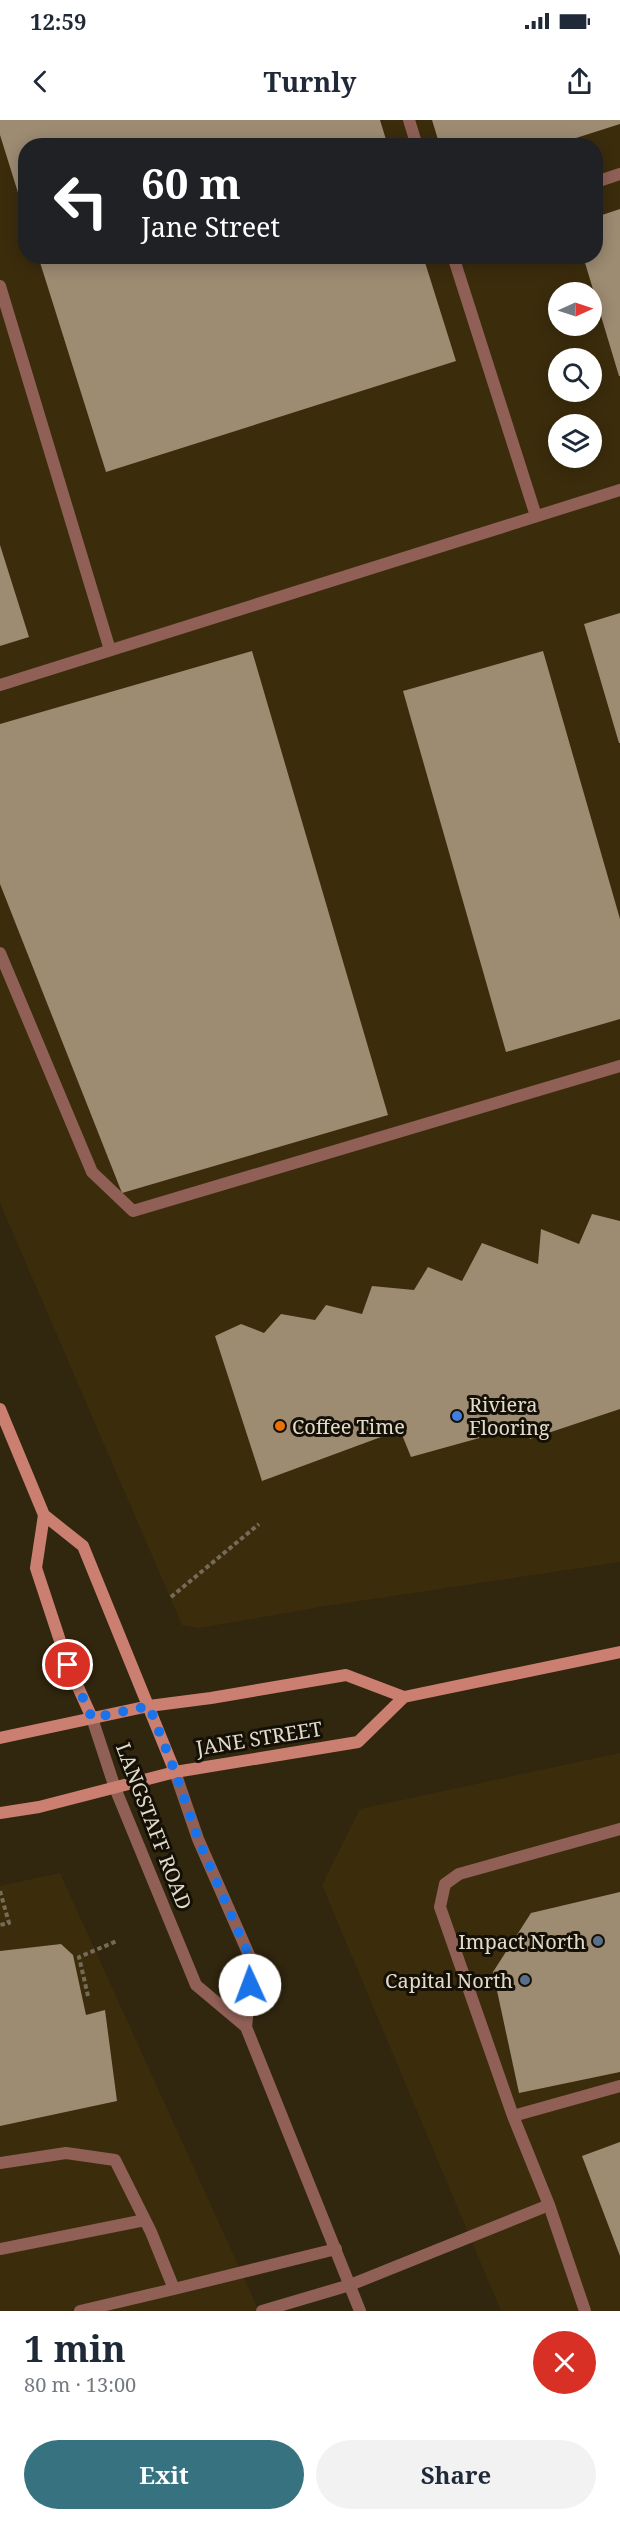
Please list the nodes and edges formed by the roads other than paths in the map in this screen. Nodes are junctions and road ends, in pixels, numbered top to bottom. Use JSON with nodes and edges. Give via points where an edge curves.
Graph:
{"nodes":[{"id":1,"x":409,"y":120,"type":"edge"},
{"id":2,"x":415,"y":138,"type":"edge"},
{"id":3,"x":620,"y":174,"type":"edge"},
{"id":4,"x":603,"y":180,"type":"edge"},
{"id":5,"x":456,"y":264,"type":"edge"},
{"id":6,"x":0,"y":286,"type":"edge"},
{"id":7,"x":620,"y":490,"type":"edge"},
{"id":8,"x":536,"y":516,"type":"junction"},
{"id":9,"x":110,"y":650,"type":"junction"},
{"id":10,"x":0,"y":685,"type":"edge"},
{"id":11,"x":0,"y":953,"type":"edge"},
{"id":12,"x":620,"y":1066,"type":"edge"},
{"id":13,"x":0,"y":1409,"type":"edge"},
{"id":14,"x":44,"y":1515,"type":"junction"},
{"id":15,"x":620,"y":1652,"type":"edge"},
{"id":16,"x":404,"y":1697,"type":"junction"},
{"id":17,"x":149,"y":1706,"type":"junction"},
{"id":18,"x":92,"y":1718,"type":"junction"},
{"id":19,"x":0,"y":1738,"type":"edge"},
{"id":20,"x":175,"y":1772,"type":"junction"},
{"id":21,"x":115,"y":1788,"type":"junction"},
{"id":22,"x":0,"y":1813,"type":"edge"},
{"id":23,"x":620,"y":1829,"type":"edge"},
{"id":24,"x":246,"y":2026,"type":"junction"},
{"id":25,"x":620,"y":2086,"type":"edge"},
{"id":26,"x":513,"y":2116,"type":"junction"},
{"id":27,"x":0,"y":2163,"type":"edge"},
{"id":28,"x":549,"y":2205,"type":"junction"},
{"id":29,"x":145,"y":2220,"type":"junction"},
{"id":30,"x":0,"y":2249,"type":"edge"},
{"id":31,"x":336,"y":2249,"type":"junction"},
{"id":32,"x":350,"y":2285,"type":"junction"},
{"id":33,"x":174,"y":2289,"type":"junction"},
{"id":34,"x":80,"y":2311,"type":"edge"},
{"id":35,"x":262,"y":2311,"type":"edge"},
{"id":36,"x":360,"y":2311,"type":"edge"},
{"id":37,"x":585,"y":2311,"type":"edge"}],
"edges":[{"from":1,"to":2,"type":"street"},
{"from":3,"to":4,"type":"street"},
{"from":5,"to":8,"type":"street"},
{"from":6,"to":9,"type":"street"},
{"from":7,"to":8,"type":"street"},
{"from":8,"to":9,"type":"street"},
{"from":9,"to":10,"type":"street"},
{"from":11,"to":12,"type":"street","via":[[92,1172],[133,1211]]},
{"from":13,"to":14,"type":"main road","name":"LANGSTAFF ROAD"},
{"from":14,"to":17,"type":"main road","name":"LANGSTAFF ROAD","via":[[84,1546]]},
{"from":14,"to":18,"type":"main road","name":"LANGSTAFF ROAD","via":[[36,1568],[68,1665]]},
{"from":15,"to":16,"type":"main road"},
{"from":16,"to":17,"type":"main road","via":[[346,1675]]},
{"from":16,"to":20,"type":"main road","name":"JANE STREET","via":[[358,1742]]},
{"from":17,"to":18,"type":"main road"},
{"from":17,"to":20,"type":"main road","name":"LANGSTAFF ROAD"},
{"from":18,"to":19,"type":"main road"},
{"from":18,"to":21,"type":"street","name":"LANGSTAFF ROAD"},
{"from":20,"to":21,"type":"main road","name":"JANE STREET"},
{"from":20,"to":24,"type":"street","name":"LANGSTAFF ROAD","via":[[198,1839],[253,1965]]},
{"from":21,"to":22,"type":"main road","name":"JANE STREET"},
{"from":21,"to":24,"type":"street","name":"LANGSTAFF ROAD","via":[[196,1985]]},
{"from":23,"to":26,"type":"street","via":[[459,1874],[445,1884],[440,1907]]},
{"from":24,"to":31,"type":"street","name":"LANGSTAFF ROAD"},
{"from":25,"to":26,"type":"street"},
{"from":26,"to":28,"type":"street"},
{"from":27,"to":29,"type":"street","via":[[66,2153],[115,2160]]},
{"from":28,"to":32,"type":"street"},
{"from":28,"to":37,"type":"street"},
{"from":29,"to":30,"type":"street"},
{"from":29,"to":33,"type":"street"},
{"from":31,"to":32,"type":"street","name":"LANGSTAFF ROAD"},
{"from":31,"to":33,"type":"street"},
{"from":32,"to":35,"type":"street"},
{"from":32,"to":36,"type":"street","name":"LANGSTAFF ROAD"},
{"from":33,"to":34,"type":"street"}]}
